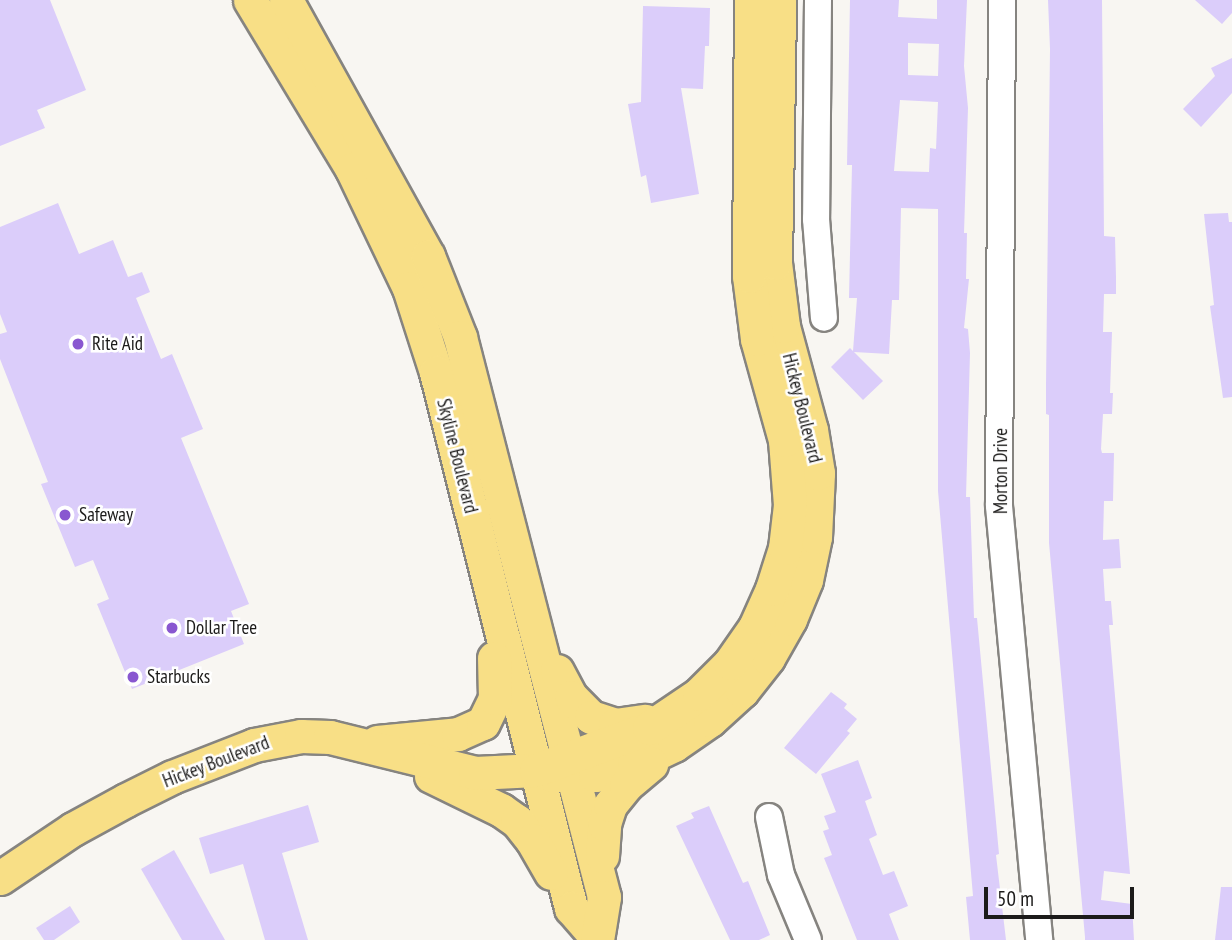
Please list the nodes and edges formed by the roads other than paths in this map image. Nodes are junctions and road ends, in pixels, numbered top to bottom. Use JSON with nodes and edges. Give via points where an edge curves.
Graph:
{"nodes":[{"id":1,"x":250,"y":0,"type":"edge"},
{"id":2,"x":286,"y":0,"type":"edge"},
{"id":3,"x":751,"y":0,"type":"edge"},
{"id":4,"x":779,"y":0,"type":"edge"},
{"id":5,"x":818,"y":0,"type":"edge"},
{"id":6,"x":1002,"y":0,"type":"edge"},
{"id":7,"x":824,"y":318,"type":"dead end"},
{"id":8,"x":491,"y":592,"type":"junction"},
{"id":9,"x":537,"y":631,"type":"junction"},
{"id":10,"x":671,"y":731,"type":"junction"},
{"id":11,"x":363,"y":744,"type":"junction"},
{"id":12,"x":571,"y":767,"type":"junction"},
{"id":13,"x":536,"y":770,"type":"junction"},
{"id":14,"x":769,"y":817,"type":"dead end"},
{"id":15,"x":0,"y":878,"type":"edge"},
{"id":16,"x":604,"y":897,"type":"junction"},
{"id":17,"x":571,"y":908,"type":"junction"},
{"id":18,"x":596,"y":938,"type":"edge"},
{"id":19,"x":808,"y":940,"type":"edge"},
{"id":20,"x":1039,"y":940,"type":"edge"}],
"edges":[{"from":1,"to":8,"type":"main road","name":"Skyline Boulevard","via":[[352,169],[410,288]]},
{"from":2,"to":9,"type":"main road","name":"Skyline Boulevard","via":[[438,276],[466,357]]},
{"from":3,"to":10,"type":"main road","name":"Hickey Boulevard","via":[[749,276],[757,339],[789,461],[789,526],[776,579],[755,627]]},
{"from":4,"to":10,"type":"main road","name":"Hickey Boulevard","via":[[775,262],[783,326],[815,451],[815,537],[799,599],[768,658],[726,706]]},
{"from":5,"to":7,"type":"street","via":[[816,219]]},
{"from":6,"to":20,"type":"street","name":"Morton Drive","via":[[999,506]]},
{"from":8,"to":11,"type":"main road","via":[[495,698],[483,723],[458,734]]},
{"from":8,"to":13,"type":"main road","name":"Skyline Boulevard"},
{"from":9,"to":10,"type":"main road","via":[[571,697],[591,717],[615,725]]},
{"from":9,"to":12,"type":"main road","name":"Skyline Boulevard"},
{"from":10,"to":12,"type":"main road","name":"Hickey Boulevard","via":[[615,771]]},
{"from":10,"to":16,"type":"main road","via":[[610,805],[602,835]]},
{"from":11,"to":13,"type":"main road","name":"Hickey Boulevard","via":[[475,773]]},
{"from":11,"to":15,"type":"main road","name":"Hickey Boulevard","via":[[301,736],[240,750],[126,800]]},
{"from":11,"to":17,"type":"main road","via":[[509,814],[532,840]]},
{"from":12,"to":13,"type":"main road","name":"Hickey Boulevard"},
{"from":12,"to":16,"type":"main road","name":"Skyline Boulevard"},
{"from":13,"to":17,"type":"main road","name":"Skyline Boulevard"},
{"from":14,"to":19,"type":"street","via":[[781,875]]},
{"from":16,"to":18,"type":"main road","name":"Skyline Boulevard"},
{"from":17,"to":18,"type":"main road","name":"Skyline Boulevard"}]}
